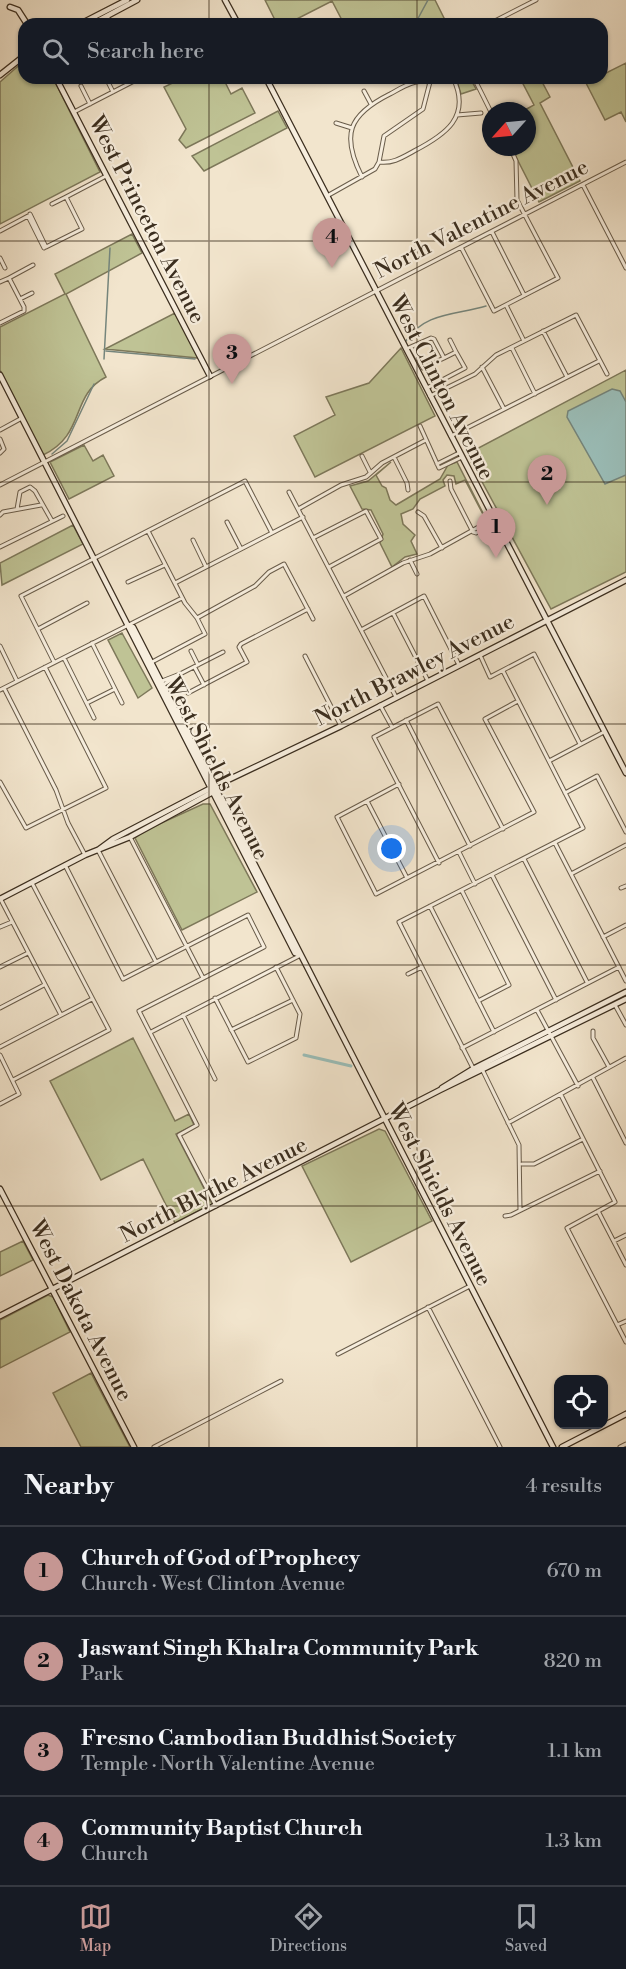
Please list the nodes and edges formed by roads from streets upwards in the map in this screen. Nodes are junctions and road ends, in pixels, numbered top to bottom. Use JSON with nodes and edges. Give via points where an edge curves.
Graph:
{"nodes":[{"id":1,"x":127,"y":0,"type":"edge"},
{"id":2,"x":137,"y":0,"type":"edge"},
{"id":3,"x":225,"y":0,"type":"edge"},
{"id":4,"x":536,"y":0,"type":"edge"},
{"id":5,"x":10,"y":7,"type":"dead end"},
{"id":6,"x":105,"y":15,"type":"junction"},
{"id":7,"x":23,"y":18,"type":"edge"},
{"id":8,"x":97,"y":18,"type":"edge"},
{"id":9,"x":100,"y":18,"type":"edge"},
{"id":10,"x":107,"y":18,"type":"edge"},
{"id":11,"x":235,"y":18,"type":"edge"},
{"id":12,"x":501,"y":18,"type":"edge"},
{"id":13,"x":18,"y":61,"type":"edge"},
{"id":14,"x":0,"y":75,"type":"edge"},
{"id":15,"x":59,"y":84,"type":"edge"},
{"id":16,"x":109,"y":84,"type":"edge"},
{"id":17,"x":128,"y":84,"type":"edge"},
{"id":18,"x":269,"y":84,"type":"edge"},
{"id":19,"x":410,"y":84,"type":"edge"},
{"id":20,"x":429,"y":84,"type":"edge"},
{"id":21,"x":455,"y":84,"type":"edge"},
{"id":22,"x":477,"y":84,"type":"edge"},
{"id":23,"x":81,"y":86,"type":"dead end"},
{"id":24,"x":364,"y":91,"type":"dead end"},
{"id":25,"x":113,"y":92,"type":"junction"},
{"id":26,"x":486,"y":102,"type":"edge"},
{"id":27,"x":90,"y":104,"type":"junction"},
{"id":28,"x":371,"y":104,"type":"junction"},
{"id":29,"x":74,"y":112,"type":"junction"},
{"id":30,"x":481,"y":114,"type":"dead end"},
{"id":31,"x":457,"y":115,"type":"junction"},
{"id":32,"x":336,"y":123,"type":"dead end"},
{"id":33,"x":352,"y":128,"type":"junction"},
{"id":34,"x":514,"y":156,"type":"edge"},
{"id":35,"x":379,"y":162,"type":"junction"},
{"id":36,"x":625,"y":164,"type":"edge"},
{"id":37,"x":106,"y":176,"type":"junction"},
{"id":38,"x":362,"y":177,"type":"junction"},
{"id":39,"x":583,"y":185,"type":"junction"},
{"id":40,"x":327,"y":196,"type":"junction"},
{"id":41,"x":66,"y":197,"type":"junction"},
{"id":42,"x":52,"y":204,"type":"dead end"},
{"id":43,"x":30,"y":214,"type":"dead end"},
{"id":44,"x":525,"y":215,"type":"junction"},
{"id":45,"x":0,"y":231,"type":"edge"},
{"id":46,"x":492,"y":231,"type":"junction"},
{"id":47,"x":461,"y":246,"type":"junction"},
{"id":48,"x":44,"y":248,"type":"dead end"},
{"id":49,"x":0,"y":258,"type":"edge"},
{"id":50,"x":33,"y":265,"type":"dead end"},
{"id":51,"x":626,"y":267,"type":"edge"},
{"id":52,"x":5,"y":268,"type":"dead end"},
{"id":53,"x":9,"y":278,"type":"junction"},
{"id":54,"x":0,"y":282,"type":"edge"},
{"id":55,"x":376,"y":291,"type":"junction"},
{"id":56,"x":32,"y":293,"type":"dead end"},
{"id":57,"x":524,"y":295,"type":"junction"},
{"id":58,"x":20,"y":299,"type":"junction"},
{"id":59,"x":506,"y":305,"type":"junction"},
{"id":60,"x":0,"y":323,"type":"edge"},
{"id":61,"x":543,"y":331,"type":"junction"},
{"id":62,"x":450,"y":340,"type":"dead end"},
{"id":63,"x":524,"y":341,"type":"junction"},
{"id":64,"x":409,"y":348,"type":"junction"},
{"id":65,"x":512,"y":348,"type":"junction"},
{"id":66,"x":456,"y":352,"type":"junction"},
{"id":67,"x":444,"y":358,"type":"junction"},
{"id":68,"x":599,"y":361,"type":"junction"},
{"id":69,"x":482,"y":367,"type":"junction"},
{"id":70,"x":607,"y":374,"type":"dead end"},
{"id":71,"x":0,"y":375,"type":"edge"},
{"id":72,"x":210,"y":376,"type":"junction"},
{"id":73,"x":567,"y":377,"type":"junction"},
{"id":74,"x":427,"y":388,"type":"junction"},
{"id":75,"x":536,"y":393,"type":"junction"},
{"id":76,"x":430,"y":396,"type":"junction"},
{"id":77,"x":504,"y":409,"type":"junction"},
{"id":78,"x":22,"y":418,"type":"junction"},
{"id":79,"x":420,"y":426,"type":"dead end"},
{"id":80,"x":0,"y":430,"type":"edge"},
{"id":81,"x":451,"y":436,"type":"junction"},
{"id":82,"x":0,"y":439,"type":"edge"},
{"id":83,"x":424,"y":441,"type":"junction"},
{"id":84,"x":0,"y":453,"type":"edge"},
{"id":85,"x":460,"y":455,"type":"junction"},
{"id":86,"x":362,"y":456,"type":"dead end"},
{"id":87,"x":394,"y":457,"type":"junction"},
{"id":88,"x":45,"y":462,"type":"junction"},
{"id":89,"x":370,"y":472,"type":"junction"},
{"id":90,"x":450,"y":481,"type":"dead end"},
{"id":91,"x":0,"y":485,"type":"edge"},
{"id":92,"x":408,"y":490,"type":"dead end"},
{"id":93,"x":289,"y":492,"type":"dead end"},
{"id":94,"x":41,"y":505,"type":"junction"},
{"id":95,"x":0,"y":506,"type":"edge"},
{"id":96,"x":299,"y":508,"type":"junction"},
{"id":97,"x":17,"y":509,"type":"junction"},
{"id":98,"x":418,"y":512,"type":"dead end"},
{"id":99,"x":1,"y":513,"type":"edge"},
{"id":100,"x":63,"y":516,"type":"dead end"},
{"id":101,"x":303,"y":517,"type":"junction"},
{"id":102,"x":52,"y":521,"type":"junction"},
{"id":103,"x":494,"y":521,"type":"junction"},
{"id":104,"x":227,"y":522,"type":"dead end"},
{"id":105,"x":148,"y":531,"type":"junction"},
{"id":106,"x":473,"y":532,"type":"junction"},
{"id":107,"x":272,"y":533,"type":"junction"},
{"id":108,"x":315,"y":537,"type":"junction"},
{"id":109,"x":193,"y":540,"type":"dead end"},
{"id":110,"x":0,"y":547,"type":"edge"},
{"id":111,"x":442,"y":548,"type":"junction"},
{"id":112,"x":241,"y":549,"type":"junction"},
{"id":113,"x":95,"y":558,"type":"junction"},
{"id":114,"x":410,"y":560,"type":"junction"},
{"id":115,"x":165,"y":564,"type":"junction"},
{"id":116,"x":206,"y":567,"type":"junction"},
{"id":117,"x":329,"y":567,"type":"junction"},
{"id":118,"x":417,"y":573,"type":"dead end"},
{"id":119,"x":626,"y":580,"type":"edge"},
{"id":120,"x":128,"y":582,"type":"dead end"},
{"id":121,"x":175,"y":583,"type":"junction"},
{"id":122,"x":344,"y":596,"type":"junction"},
{"id":123,"x":182,"y":598,"type":"junction"},
{"id":124,"x":87,"y":603,"type":"dead end"},
{"id":125,"x":308,"y":609,"type":"junction"},
{"id":126,"x":393,"y":613,"type":"junction"},
{"id":127,"x":197,"y":618,"type":"junction"},
{"id":128,"x":313,"y":619,"type":"dead end"},
{"id":129,"x":546,"y":621,"type":"junction"},
{"id":130,"x":128,"y":625,"type":"junction"},
{"id":131,"x":38,"y":629,"type":"junction"},
{"id":132,"x":361,"y":630,"type":"junction"},
{"id":133,"x":92,"y":643,"type":"junction"},
{"id":134,"x":0,"y":646,"type":"edge"},
{"id":135,"x":191,"y":651,"type":"dead end"},
{"id":136,"x":223,"y":652,"type":"dead end"},
{"id":137,"x":480,"y":655,"type":"junction"},
{"id":138,"x":305,"y":656,"type":"dead end"},
{"id":139,"x":63,"y":657,"type":"junction"},
{"id":140,"x":54,"y":662,"type":"junction"},
{"id":141,"x":151,"y":662,"type":"junction"},
{"id":142,"x":459,"y":665,"type":"junction"},
{"id":143,"x":196,"y":666,"type":"junction"},
{"id":144,"x":45,"y":667,"type":"junction"},
{"id":145,"x":503,"y":671,"type":"junction"},
{"id":146,"x":17,"y":681,"type":"junction"},
{"id":147,"x":428,"y":681,"type":"junction"},
{"id":148,"x":162,"y":683,"type":"junction"},
{"id":149,"x":204,"y":685,"type":"junction"},
{"id":150,"x":2,"y":689,"type":"edge"},
{"id":151,"x":115,"y":689,"type":"junction"},
{"id":152,"x":160,"y":691,"type":"junction"},
{"id":153,"x":188,"y":693,"type":"dead end"},
{"id":154,"x":396,"y":697,"type":"junction"},
{"id":155,"x":518,"y":701,"type":"junction"},
{"id":156,"x":87,"y":703,"type":"junction"},
{"id":157,"x":122,"y":703,"type":"dead end"},
{"id":158,"x":380,"y":705,"type":"junction"},
{"id":159,"x":177,"y":713,"type":"junction"},
{"id":160,"x":94,"y":718,"type":"dead end"},
{"id":161,"x":406,"y":720,"type":"junction"},
{"id":162,"x":176,"y":722,"type":"junction"},
{"id":163,"x":341,"y":726,"type":"junction"},
{"id":164,"x":392,"y":727,"type":"junction"},
{"id":165,"x":604,"y":732,"type":"junction"},
{"id":166,"x":190,"y":735,"type":"junction"},
{"id":167,"x":580,"y":744,"type":"junction"},
{"id":168,"x":549,"y":761,"type":"junction"},
{"id":169,"x":624,"y":766,"type":"edge"},
{"id":170,"x":626,"y":774,"type":"edge"},
{"id":171,"x":0,"y":782,"type":"edge"},
{"id":172,"x":399,"y":784,"type":"junction"},
{"id":173,"x":217,"y":787,"type":"junction"},
{"id":174,"x":211,"y":791,"type":"junction"},
{"id":175,"x":565,"y":793,"type":"junction"},
{"id":176,"x":367,"y":801,"type":"junction"},
{"id":177,"x":64,"y":810,"type":"junction"},
{"id":178,"x":163,"y":813,"type":"junction"},
{"id":179,"x":503,"y":829,"type":"junction"},
{"id":180,"x":141,"y":831,"type":"junction"},
{"id":181,"x":626,"y":832,"type":"edge"},
{"id":182,"x":130,"y":837,"type":"junction"},
{"id":183,"x":555,"y":843,"type":"junction"},
{"id":184,"x":470,"y":846,"type":"junction"},
{"id":185,"x":626,"y":846,"type":"edge"},
{"id":186,"x":98,"y":850,"type":"junction"},
{"id":187,"x":459,"y":852,"type":"junction"},
{"id":188,"x":85,"y":855,"type":"junction"},
{"id":189,"x":524,"y":859,"type":"junction"},
{"id":190,"x":438,"y":862,"type":"junction"},
{"id":191,"x":65,"y":866,"type":"junction"},
{"id":192,"x":571,"y":874,"type":"junction"},
{"id":193,"x":492,"y":875,"type":"junction"},
{"id":194,"x":407,"y":878,"type":"junction"},
{"id":195,"x":32,"y":882,"type":"junction"},
{"id":196,"x":475,"y":884,"type":"junction"},
{"id":197,"x":626,"y":886,"type":"edge"},
{"id":198,"x":621,"y":888,"type":"dead end"},
{"id":199,"x":462,"y":891,"type":"junction"},
{"id":200,"x":0,"y":898,"type":"edge"},
{"id":201,"x":430,"y":906,"type":"junction"},
{"id":202,"x":12,"y":922,"type":"junction"},
{"id":203,"x":626,"y":925,"type":"edge"},
{"id":204,"x":0,"y":927,"type":"edge"},
{"id":205,"x":603,"y":937,"type":"junction"},
{"id":206,"x":186,"y":946,"type":"junction"},
{"id":207,"x":28,"y":953,"type":"junction"},
{"id":208,"x":300,"y":955,"type":"junction"},
{"id":209,"x":156,"y":962,"type":"junction"},
{"id":210,"x":0,"y":967,"type":"edge"},
{"id":211,"x":276,"y":967,"type":"junction"},
{"id":212,"x":422,"y":967,"type":"junction"},
{"id":213,"x":619,"y":967,"type":"junction"},
{"id":214,"x":408,"y":974,"type":"dead end"},
{"id":215,"x":203,"y":978,"type":"junction"},
{"id":216,"x":626,"y":981,"type":"edge"},
{"id":217,"x":587,"y":982,"type":"junction"},
{"id":218,"x":45,"y":985,"type":"junction"},
{"id":219,"x":626,"y":992,"type":"edge"},
{"id":220,"x":92,"y":999,"type":"junction"},
{"id":221,"x":215,"y":999,"type":"junction"},
{"id":222,"x":626,"y":999,"type":"edge"},
{"id":223,"x":293,"y":1000,"type":"junction"},
{"id":224,"x":556,"y":1000,"type":"junction"},
{"id":225,"x":478,"y":1001,"type":"junction"},
{"id":226,"x":615,"y":1005,"type":"junction"},
{"id":227,"x":0,"y":1008,"type":"edge"},
{"id":228,"x":537,"y":1010,"type":"junction"},
{"id":229,"x":61,"y":1015,"type":"junction"},
{"id":230,"x":183,"y":1015,"type":"junction"},
{"id":231,"x":626,"y":1025,"type":"edge"},
{"id":232,"x":231,"y":1030,"type":"junction"},
{"id":233,"x":593,"y":1031,"type":"dead end"},
{"id":234,"x":151,"y":1032,"type":"junction"},
{"id":235,"x":494,"y":1032,"type":"junction"},
{"id":236,"x":550,"y":1033,"type":"junction"},
{"id":237,"x":0,"y":1047,"type":"edge"},
{"id":238,"x":462,"y":1048,"type":"junction"},
{"id":239,"x":0,"y":1055,"type":"edge"},
{"id":240,"x":626,"y":1058,"type":"edge"},
{"id":241,"x":491,"y":1060,"type":"junction"},
{"id":242,"x":609,"y":1067,"type":"junction"},
{"id":243,"x":473,"y":1069,"type":"junction"},
{"id":244,"x":481,"y":1071,"type":"junction"},
{"id":245,"x":592,"y":1078,"type":"junction"},
{"id":246,"x":215,"y":1079,"type":"dead end"},
{"id":247,"x":465,"y":1079,"type":"junction"},
{"id":248,"x":13,"y":1080,"type":"junction"},
{"id":249,"x":578,"y":1086,"type":"junction"},
{"id":250,"x":440,"y":1090,"type":"junction"},
{"id":251,"x":561,"y":1095,"type":"junction"},
{"id":252,"x":0,"y":1104,"type":"edge"},
{"id":253,"x":384,"y":1119,"type":"junction"},
{"id":254,"x":508,"y":1123,"type":"junction"},
{"id":255,"x":583,"y":1139,"type":"junction"},
{"id":256,"x":626,"y":1143,"type":"edge"},
{"id":257,"x":521,"y":1164,"type":"junction"},
{"id":258,"x":600,"y":1171,"type":"junction"},
{"id":259,"x":0,"y":1189,"type":"edge"},
{"id":260,"x":216,"y":1206,"type":"junction"},
{"id":261,"x":520,"y":1210,"type":"junction"},
{"id":262,"x":598,"y":1211,"type":"junction"},
{"id":263,"x":505,"y":1216,"type":"dead end"},
{"id":264,"x":626,"y":1234,"type":"edge"},
{"id":265,"x":614,"y":1241,"type":"junction"},
{"id":266,"x":626,"y":1265,"type":"edge"},
{"id":267,"x":470,"y":1286,"type":"junction"},
{"id":268,"x":52,"y":1290,"type":"junction"},
{"id":269,"x":428,"y":1307,"type":"junction"},
{"id":270,"x":0,"y":1316,"type":"edge"},
{"id":271,"x":626,"y":1321,"type":"edge"},
{"id":272,"x":617,"y":1325,"type":"junction"},
{"id":273,"x":626,"y":1342,"type":"edge"},
{"id":274,"x":338,"y":1354,"type":"dead end"},
{"id":275,"x":281,"y":1381,"type":"dead end"},
{"id":276,"x":626,"y":1414,"type":"edge"},
{"id":277,"x":626,"y":1444,"type":"edge"},
{"id":278,"x":134,"y":1447,"type":"edge"},
{"id":279,"x":154,"y":1447,"type":"edge"},
{"id":280,"x":500,"y":1447,"type":"edge"},
{"id":281,"x":553,"y":1447,"type":"edge"},
{"id":282,"x":562,"y":1447,"type":"edge"},
{"id":283,"x":620,"y":1447,"type":"edge"}],
"edges":[{"from":1,"to":6,"type":"street"},
{"from":2,"to":6,"type":"street"},
{"from":3,"to":11,"type":"street"},
{"from":4,"to":12,"type":"street"},
{"from":5,"to":7,"type":"street"},
{"from":6,"to":8,"type":"street"},
{"from":6,"to":9,"type":"street"},
{"from":6,"to":10,"type":"street"},
{"from":13,"to":14,"type":"street"},
{"from":15,"to":29,"type":"street","name":"West Princeton Avenue"},
{"from":16,"to":25,"type":"street"},
{"from":17,"to":25,"type":"street"},
{"from":18,"to":40,"type":"street","name":"West Clinton Avenue"},
{"from":19,"to":28,"type":"street"},
{"from":20,"to":35,"type":"street","via":[[423,109],[384,136]]},
{"from":21,"to":31,"type":"street"},
{"from":22,"to":26,"type":"street"},
{"from":23,"to":27,"type":"street"},
{"from":24,"to":28,"type":"street"},
{"from":25,"to":27,"type":"street"},
{"from":27,"to":29,"type":"street"},
{"from":28,"to":33,"type":"street"},
{"from":29,"to":37,"type":"street","name":"West Princeton Avenue"},
{"from":30,"to":31,"type":"street"},
{"from":31,"to":35,"type":"street","via":[[448,130],[435,140],[394,161]]},
{"from":32,"to":33,"type":"street"},
{"from":33,"to":38,"type":"street","via":[[351,152]]},
{"from":34,"to":44,"type":"street","via":[[517,200]]},
{"from":35,"to":38,"type":"street"},
{"from":36,"to":39,"type":"street","name":"North Valentine Avenue"},
{"from":37,"to":41,"type":"street"},
{"from":37,"to":72,"type":"street","name":"West Princeton Avenue"},
{"from":38,"to":40,"type":"street"},
{"from":39,"to":44,"type":"street","name":"North Valentine Avenue"},
{"from":39,"to":51,"type":"street"},
{"from":40,"to":55,"type":"street","name":"West Clinton Avenue"},
{"from":41,"to":42,"type":"street"},
{"from":41,"to":43,"type":"street","via":[[82,229],[46,247]]},
{"from":44,"to":46,"type":"street","name":"North Valentine Avenue"},
{"from":44,"to":57,"type":"street","via":[[558,278]]},
{"from":45,"to":48,"type":"street","via":[[28,216]]},
{"from":46,"to":47,"type":"street","name":"North Valentine Avenue"},
{"from":46,"to":57,"type":"street"},
{"from":47,"to":55,"type":"street","name":"North Valentine Avenue"},
{"from":47,"to":59,"type":"street","via":[[494,311]]},
{"from":49,"to":52,"type":"street"},
{"from":50,"to":53,"type":"street"},
{"from":53,"to":54,"type":"street"},
{"from":53,"to":58,"type":"street"},
{"from":55,"to":64,"type":"street","name":"West Clinton Avenue"},
{"from":55,"to":72,"type":"street","name":"North Valentine Avenue"},
{"from":56,"to":58,"type":"street"},
{"from":57,"to":59,"type":"street"},
{"from":58,"to":60,"type":"street","via":[[24,311]]},
{"from":59,"to":63,"type":"street"},
{"from":61,"to":63,"type":"street"},
{"from":61,"to":68,"type":"street","via":[[576,315]]},
{"from":61,"to":73,"type":"street"},
{"from":62,"to":66,"type":"street"},
{"from":63,"to":65,"type":"street"},
{"from":64,"to":67,"type":"street","via":[[423,368]]},
{"from":64,"to":67,"type":"street","via":[[434,339]]},
{"from":64,"to":74,"type":"street","name":"West Clinton Avenue"},
{"from":65,"to":69,"type":"street"},
{"from":65,"to":75,"type":"street"},
{"from":66,"to":67,"type":"street"},
{"from":66,"to":74,"type":"street","via":[[465,368]]},
{"from":68,"to":70,"type":"street"},
{"from":68,"to":73,"type":"street"},
{"from":69,"to":76,"type":"street"},
{"from":69,"to":77,"type":"street"},
{"from":71,"to":78,"type":"street","name":"West Shields Avenue"},
{"from":72,"to":88,"type":"street","name":"North Valentine Avenue"},
{"from":73,"to":75,"type":"street"},
{"from":74,"to":76,"type":"street","name":"West Clinton Avenue"},
{"from":75,"to":77,"type":"street"},
{"from":76,"to":81,"type":"street","name":"West Clinton Avenue"},
{"from":77,"to":81,"type":"street"},
{"from":78,"to":80,"type":"street"},
{"from":78,"to":88,"type":"street","name":"West Shields Avenue"},
{"from":79,"to":83,"type":"street"},
{"from":81,"to":85,"type":"street","name":"West Clinton Avenue"},
{"from":82,"to":84,"type":"street","via":[[4,449]]},
{"from":83,"to":85,"type":"street","via":[[438,466]]},
{"from":83,"to":87,"type":"street"},
{"from":85,"to":103,"type":"street","name":"West Clinton Avenue"},
{"from":86,"to":89,"type":"street"},
{"from":87,"to":89,"type":"street"},
{"from":87,"to":92,"type":"street"},
{"from":88,"to":91,"type":"street","name":"North Valentine Avenue"},
{"from":88,"to":113,"type":"street","name":"West Shields Avenue"},
{"from":89,"to":96,"type":"street"},
{"from":90,"to":106,"type":"street"},
{"from":93,"to":96,"type":"street"},
{"from":94,"to":97,"type":"street"},
{"from":94,"to":97,"type":"street","via":[[30,487],[20,492]]},
{"from":94,"to":102,"type":"street"},
{"from":95,"to":99,"type":"street"},
{"from":96,"to":101,"type":"street"},
{"from":97,"to":99,"type":"street"},
{"from":98,"to":111,"type":"street"},
{"from":100,"to":102,"type":"street"},
{"from":101,"to":107,"type":"street"},
{"from":101,"to":108,"type":"street"},
{"from":102,"to":110,"type":"street"},
{"from":103,"to":106,"type":"street"},
{"from":103,"to":129,"type":"street","name":"West Clinton Avenue"},
{"from":104,"to":112,"type":"street"},
{"from":105,"to":107,"type":"street","via":[[245,481]]},
{"from":105,"to":113,"type":"street"},
{"from":105,"to":115,"type":"street"},
{"from":106,"to":111,"type":"street"},
{"from":107,"to":112,"type":"street"},
{"from":108,"to":117,"type":"street"},
{"from":108,"to":117,"type":"street","via":[[366,510],[381,539]]},
{"from":109,"to":116,"type":"street"},
{"from":111,"to":114,"type":"street"},
{"from":112,"to":116,"type":"street"},
{"from":113,"to":130,"type":"street","name":"West Shields Avenue"},
{"from":113,"to":131,"type":"street","via":[[21,596]]},
{"from":114,"to":118,"type":"street"},
{"from":114,"to":122,"type":"street"},
{"from":115,"to":120,"type":"street"},
{"from":115,"to":121,"type":"street"},
{"from":116,"to":121,"type":"street"},
{"from":117,"to":122,"type":"street"},
{"from":119,"to":129,"type":"street","name":"North Brawley Avenue"},
{"from":121,"to":123,"type":"street"},
{"from":122,"to":132,"type":"street"},
{"from":123,"to":127,"type":"street"},
{"from":123,"to":130,"type":"street"},
{"from":124,"to":131,"type":"street"},
{"from":125,"to":127,"type":"street","via":[[284,564],[255,586]]},
{"from":125,"to":128,"type":"street"},
{"from":125,"to":149,"type":"street","via":[[241,644],[247,662]]},
{"from":126,"to":132,"type":"street"},
{"from":126,"to":142,"type":"street","via":[[424,596]]},
{"from":126,"to":147,"type":"street"},
{"from":127,"to":141,"type":"street","via":[[205,634]]},
{"from":129,"to":137,"type":"street","name":"North Brawley Avenue"},
{"from":129,"to":165,"type":"street","name":"West Clinton Avenue"},
{"from":130,"to":133,"type":"street"},
{"from":130,"to":141,"type":"street","name":"West Shields Avenue","via":[[133,627]]},
{"from":130,"to":152,"type":"street","name":"West Shields Avenue"},
{"from":131,"to":140,"type":"street"},
{"from":132,"to":154,"type":"street"},
{"from":133,"to":139,"type":"street"},
{"from":133,"to":151,"type":"street"},
{"from":134,"to":146,"type":"street"},
{"from":135,"to":143,"type":"street"},
{"from":136,"to":143,"type":"street"},
{"from":137,"to":142,"type":"street","name":"North Brawley Avenue"},
{"from":137,"to":145,"type":"street","via":[[490,677]]},
{"from":138,"to":163,"type":"street"},
{"from":139,"to":140,"type":"street"},
{"from":139,"to":156,"type":"street"},
{"from":140,"to":144,"type":"street"},
{"from":141,"to":148,"type":"street","name":"West Shields Avenue"},
{"from":142,"to":147,"type":"street","name":"North Brawley Avenue"},
{"from":143,"to":148,"type":"street"},
{"from":143,"to":149,"type":"street"},
{"from":144,"to":146,"type":"street"},
{"from":144,"to":177,"type":"street","via":[[106,788]]},
{"from":145,"to":155,"type":"street"},
{"from":145,"to":167,"type":"street","via":[[534,654]]},
{"from":146,"to":150,"type":"street"},
{"from":147,"to":154,"type":"street","name":"North Brawley Avenue"},
{"from":148,"to":159,"type":"street","name":"West Shields Avenue"},
{"from":149,"to":153,"type":"street"},
{"from":150,"to":177,"type":"street"},
{"from":151,"to":156,"type":"street"},
{"from":151,"to":157,"type":"street"},
{"from":152,"to":159,"type":"street"},
{"from":152,"to":162,"type":"street","name":"West Shields Avenue"},
{"from":154,"to":158,"type":"street","name":"North Brawley Avenue"},
{"from":155,"to":168,"type":"street"},
{"from":155,"to":179,"type":"street","via":[[485,719],[534,812]]},
{"from":156,"to":160,"type":"street"},
{"from":158,"to":163,"type":"street","name":"North Brawley Avenue"},
{"from":158,"to":164,"type":"street"},
{"from":159,"to":166,"type":"street","name":"West Shields Avenue"},
{"from":161,"to":164,"type":"street"},
{"from":161,"to":179,"type":"street","via":[[438,704]]},
{"from":161,"to":184,"type":"street"},
{"from":162,"to":166,"type":"street","via":[[185,735]]},
{"from":162,"to":174,"type":"street","name":"West Shields Avenue"},
{"from":163,"to":173,"type":"street","name":"North Brawley Avenue"},
{"from":164,"to":172,"type":"street","via":[[374,737]]},
{"from":165,"to":167,"type":"street"},
{"from":165,"to":169,"type":"street","name":"West Clinton Avenue"},
{"from":166,"to":173,"type":"street","name":"West Shields Avenue"},
{"from":167,"to":168,"type":"street"},
{"from":168,"to":175,"type":"street"},
{"from":169,"to":170,"type":"street","name":"West Clinton Avenue"},
{"from":171,"to":177,"type":"street","via":[[26,828]]},
{"from":172,"to":176,"type":"street"},
{"from":172,"to":190,"type":"street"},
{"from":173,"to":174,"type":"street","name":"North Brawley Avenue"},
{"from":173,"to":208,"type":"street","name":"West Shields Avenue"},
{"from":174,"to":178,"type":"street","name":"North Brawley Avenue"},
{"from":174,"to":180,"type":"street","name":"North Brawley Avenue"},
{"from":174,"to":208,"type":"street","name":"West Shields Avenue","via":[[295,953]]},
{"from":175,"to":181,"type":"street","via":[[597,776]]},
{"from":175,"to":183,"type":"street","via":[[583,828]]},
{"from":176,"to":194,"type":"street"},
{"from":176,"to":194,"type":"street","via":[[337,817],[376,894]]},
{"from":177,"to":188,"type":"street"},
{"from":178,"to":180,"type":"street"},
{"from":178,"to":186,"type":"street","name":"North Brawley Avenue"},
{"from":179,"to":184,"type":"street"},
{"from":180,"to":182,"type":"street","name":"North Brawley Avenue"},
{"from":182,"to":186,"type":"street","name":"North Brawley Avenue"},
{"from":182,"to":206,"type":"street"},
{"from":183,"to":189,"type":"street"},
{"from":183,"to":192,"type":"street"},
{"from":184,"to":187,"type":"street"},
{"from":185,"to":192,"type":"street"},
{"from":186,"to":188,"type":"street","name":"North Brawley Avenue"},
{"from":186,"to":209,"type":"street"},
{"from":187,"to":190,"type":"street"},
{"from":187,"to":196,"type":"street"},
{"from":188,"to":191,"type":"street","name":"North Brawley Avenue"},
{"from":189,"to":193,"type":"street"},
{"from":189,"to":217,"type":"street"},
{"from":190,"to":194,"type":"street"},
{"from":191,"to":195,"type":"street","name":"North Brawley Avenue"},
{"from":191,"to":209,"type":"street","via":[[123,979]]},
{"from":192,"to":205,"type":"street"},
{"from":193,"to":196,"type":"street"},
{"from":193,"to":224,"type":"street"},
{"from":195,"to":200,"type":"street","name":"North Brawley Avenue"},
{"from":195,"to":220,"type":"street"},
{"from":196,"to":199,"type":"street"},
{"from":197,"to":198,"type":"street"},
{"from":199,"to":201,"type":"street"},
{"from":199,"to":225,"type":"street","via":[[509,985]]},
{"from":200,"to":202,"type":"street"},
{"from":201,"to":212,"type":"street","via":[[399,922]]},
{"from":201,"to":225,"type":"street"},
{"from":202,"to":204,"type":"street"},
{"from":202,"to":207,"type":"street"},
{"from":203,"to":205,"type":"street"},
{"from":205,"to":213,"type":"street"},
{"from":206,"to":209,"type":"street"},
{"from":206,"to":215,"type":"street"},
{"from":206,"to":215,"type":"street","via":[[248,915],[264,947]]},
{"from":207,"to":210,"type":"street"},
{"from":207,"to":218,"type":"street"},
{"from":208,"to":211,"type":"street"},
{"from":208,"to":253,"type":"street","name":"West Shields Avenue"},
{"from":211,"to":221,"type":"street"},
{"from":211,"to":223,"type":"street"},
{"from":212,"to":214,"type":"street"},
{"from":212,"to":238,"type":"street"},
{"from":213,"to":216,"type":"street"},
{"from":213,"to":217,"type":"street"},
{"from":215,"to":234,"type":"street","via":[[139,1011]]},
{"from":217,"to":224,"type":"street"},
{"from":218,"to":227,"type":"street"},
{"from":218,"to":229,"type":"street"},
{"from":219,"to":236,"type":"street","name":"North Blythe Avenue"},
{"from":220,"to":229,"type":"street"},
{"from":220,"to":248,"type":"street","via":[[109,1030]]},
{"from":221,"to":230,"type":"street"},
{"from":221,"to":232,"type":"street"},
{"from":222,"to":226,"type":"street","name":"North Blythe Avenue"},
{"from":223,"to":232,"type":"street"},
{"from":223,"to":232,"type":"street","via":[[300,1014],[296,1038],[248,1062]]},
{"from":224,"to":228,"type":"street"},
{"from":225,"to":235,"type":"street"},
{"from":226,"to":231,"type":"street"},
{"from":226,"to":236,"type":"street","name":"North Blythe Avenue"},
{"from":228,"to":235,"type":"street"},
{"from":228,"to":236,"type":"street"},
{"from":229,"to":237,"type":"street"},
{"from":230,"to":234,"type":"street"},
{"from":230,"to":246,"type":"street"},
{"from":233,"to":242,"type":"street"},
{"from":234,"to":260,"type":"street","via":[[197,1125],[179,1135]]},
{"from":235,"to":238,"type":"street"},
{"from":236,"to":241,"type":"street","name":"North Blythe Avenue"},
{"from":236,"to":244,"type":"street","name":"North Blythe Avenue"},
{"from":236,"to":249,"type":"street"},
{"from":238,"to":243,"type":"street"},
{"from":239,"to":248,"type":"street"},
{"from":240,"to":242,"type":"street"},
{"from":241,"to":243,"type":"street","name":"North Blythe Avenue"},
{"from":241,"to":244,"type":"street"},
{"from":242,"to":245,"type":"street"},
{"from":243,"to":247,"type":"street"},
{"from":243,"to":250,"type":"street","name":"North Blythe Avenue"},
{"from":244,"to":247,"type":"street","name":"North Blythe Avenue"},
{"from":244,"to":254,"type":"street"},
{"from":245,"to":249,"type":"street"},
{"from":245,"to":256,"type":"street"},
{"from":247,"to":250,"type":"street","name":"North Blythe Avenue"},
{"from":248,"to":252,"type":"street","via":[[19,1094]]},
{"from":249,"to":251,"type":"street"},
{"from":250,"to":253,"type":"street","name":"North Blythe Avenue"},
{"from":251,"to":254,"type":"street"},
{"from":251,"to":255,"type":"street"},
{"from":253,"to":260,"type":"street","name":"North Blythe Avenue"},
{"from":253,"to":267,"type":"street","name":"West Shields Avenue"},
{"from":254,"to":257,"type":"street","via":[[519,1145]]},
{"from":255,"to":257,"type":"street","via":[[534,1164]]},
{"from":255,"to":258,"type":"street"},
{"from":257,"to":261,"type":"street"},
{"from":258,"to":261,"type":"street"},
{"from":258,"to":262,"type":"street","via":[[615,1202]]},
{"from":259,"to":268,"type":"street","name":"West Dakota Avenue"},
{"from":260,"to":268,"type":"street","name":"North Blythe Avenue"},
{"from":261,"to":263,"type":"street"},
{"from":262,"to":265,"type":"street"},
{"from":262,"to":272,"type":"street","via":[[567,1228]]},
{"from":264,"to":265,"type":"street"},
{"from":265,"to":266,"type":"street"},
{"from":267,"to":269,"type":"street"},
{"from":267,"to":281,"type":"street","name":"West Shields Avenue"},
{"from":268,"to":270,"type":"street","name":"North Blythe Avenue"},
{"from":268,"to":278,"type":"street","name":"West Dakota Avenue"},
{"from":269,"to":274,"type":"street"},
{"from":269,"to":280,"type":"street"},
{"from":271,"to":272,"type":"street"},
{"from":272,"to":273,"type":"street"},
{"from":275,"to":279,"type":"street"},
{"from":276,"to":282,"type":"street"},
{"from":277,"to":283,"type":"street"}]}
